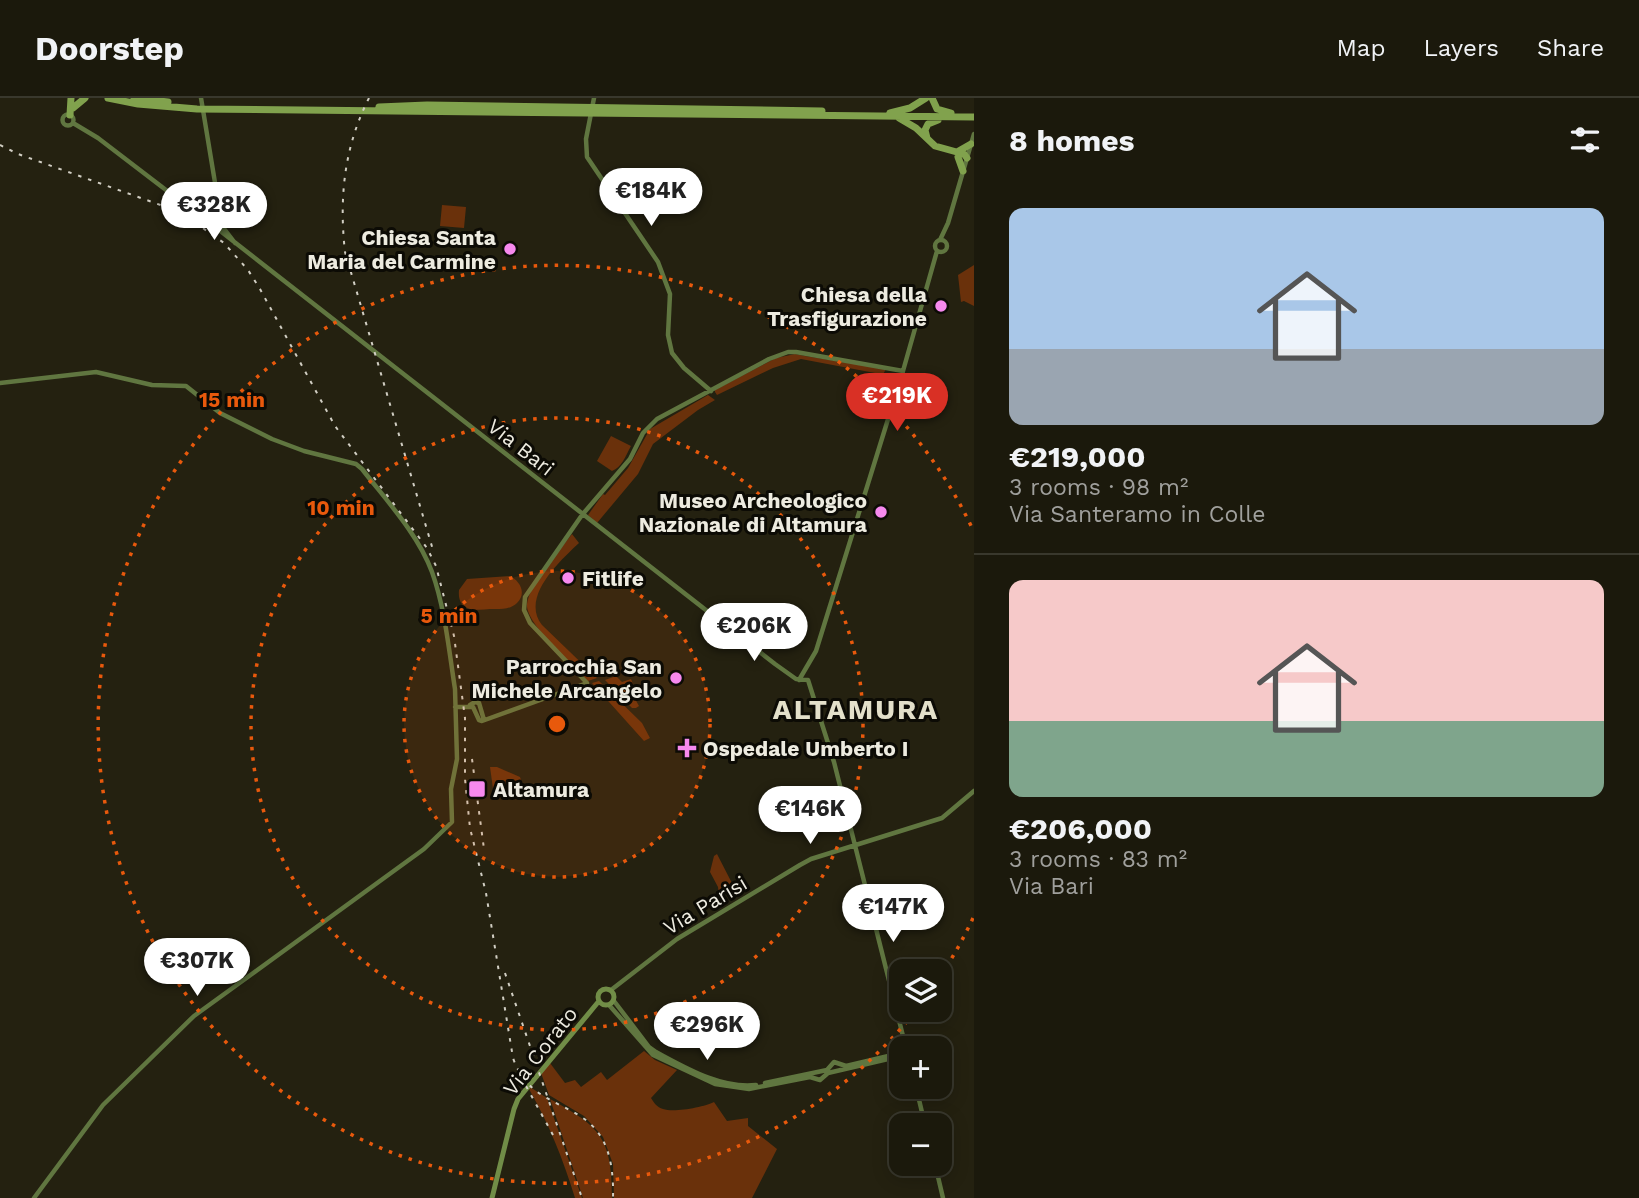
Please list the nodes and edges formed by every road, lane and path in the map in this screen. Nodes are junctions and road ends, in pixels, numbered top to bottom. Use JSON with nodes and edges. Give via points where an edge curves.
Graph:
{"nodes":[{"id":1,"x":71,"y":98,"type":"edge"},
{"id":2,"x":85,"y":98,"type":"edge"},
{"id":3,"x":108,"y":98,"type":"edge"},
{"id":4,"x":136,"y":98,"type":"edge"},
{"id":5,"x":594,"y":98,"type":"edge"},
{"id":6,"x":926,"y":98,"type":"edge"},
{"id":7,"x":932,"y":98,"type":"edge"},
{"id":8,"x":201,"y":105,"type":"edge"},
{"id":9,"x":892,"y":115,"type":"junction"},
{"id":10,"x":950,"y":115,"type":"junction"},
{"id":11,"x":72,"y":116,"type":"junction"},
{"id":12,"x":974,"y":116,"type":"edge"},
{"id":13,"x":974,"y":134,"type":"edge"},
{"id":14,"x":929,"y":142,"type":"junction"},
{"id":15,"x":971,"y":144,"type":"junction"},
{"id":16,"x":955,"y":153,"type":"junction"},
{"id":17,"x":967,"y":158,"type":"junction"},
{"id":18,"x":962,"y":172,"type":"junction"},
{"id":19,"x":219,"y":226,"type":"junction"},
{"id":20,"x":943,"y":241,"type":"junction"},
{"id":21,"x":939,"y":252,"type":"junction"},
{"id":22,"x":903,"y":371,"type":"junction"},
{"id":23,"x":0,"y":383,"type":"edge"},
{"id":24,"x":710,"y":391,"type":"junction"},
{"id":25,"x":582,"y":514,"type":"junction"},
{"id":26,"x":799,"y":680,"type":"junction"},
{"id":27,"x":458,"y":708,"type":"junction"},
{"id":28,"x":974,"y":792,"type":"edge"},
{"id":29,"x":855,"y":846,"type":"junction"},
{"id":30,"x":608,"y":999,"type":"junction"},
{"id":31,"x":903,"y":1036,"type":"edge"},
{"id":32,"x":889,"y":1057,"type":"edge"},
{"id":33,"x":889,"y":1058,"type":"edge"},
{"id":34,"x":839,"y":1064,"type":"junction"},
{"id":35,"x":837,"y":1071,"type":"junction"},
{"id":36,"x":816,"y":1075,"type":"junction"},
{"id":37,"x":938,"y":1176,"type":"edge"},
{"id":38,"x":34,"y":1198,"type":"edge"},
{"id":39,"x":492,"y":1198,"type":"edge"},
{"id":40,"x":943,"y":1198,"type":"edge"}],
"edges":[{"from":1,"to":11,"type":"highway"},
{"from":2,"to":11,"type":"highway"},
{"from":3,"to":8,"type":"highway","via":[[138,104]]},
{"from":4,"to":8,"type":"highway"},
{"from":5,"to":24,"type":"main road","via":[[587,157],[658,262],[671,299],[668,335],[672,353]]},
{"from":6,"to":9,"type":"highway"},
{"from":7,"to":10,"type":"highway","via":[[937,109]]},
{"from":8,"to":9,"type":"highway"},
{"from":8,"to":19,"type":"main road","via":[[222,216]]},
{"from":9,"to":10,"type":"highway"},
{"from":9,"to":14,"type":"highway","via":[[909,123]]},
{"from":10,"to":12,"type":"highway"},
{"from":10,"to":14,"type":"highway","via":[[928,124]]},
{"from":11,"to":19,"type":"main road","via":[[209,224]]},
{"from":13,"to":15,"type":"main road"},
{"from":14,"to":16,"type":"highway"},
{"from":15,"to":16,"type":"highway"},
{"from":15,"to":17,"type":"main road"},
{"from":16,"to":17,"type":"highway"},
{"from":16,"to":18,"type":"highway"},
{"from":17,"to":18,"type":"main road"},
{"from":18,"to":20,"type":"main road"},
{"from":19,"to":25,"type":"main road","name":"Via Bari","via":[[238,246]]},
{"from":20,"to":21,"type":"main road","via":[[946,249]]},
{"from":20,"to":21,"type":"main road","via":[[935,244]]},
{"from":21,"to":22,"type":"main road"},
{"from":22,"to":24,"type":"main road","via":[[788,352]]},
{"from":22,"to":26,"type":"main road","via":[[816,651]]},
{"from":23,"to":27,"type":"main road","via":[[96,372],[152,385],[186,386],[220,413],[272,439],[356,464],[407,529],[431,570]]},
{"from":24,"to":25,"type":"main road","via":[[648,425],[630,458]]},
{"from":25,"to":26,"type":"main road","name":"Via Bari"},
{"from":25,"to":27,"type":"main road","via":[[528,593],[524,606],[530,622],[587,683],[491,717],[482,717],[474,706]]},
{"from":26,"to":29,"type":"main road","via":[[808,680],[824,727]]},
{"from":27,"to":38,"type":"main road","via":[[450,824],[415,856],[194,1016],[103,1105]]},
{"from":28,"to":29,"type":"main road","name":"Via Parisi","via":[[942,818]]},
{"from":29,"to":30,"type":"main road","name":"Via Parisi","via":[[811,859],[673,941]]},
{"from":29,"to":31,"type":"main road"},
{"from":30,"to":36,"type":"main road","via":[[653,1055],[715,1084],[749,1089]]},
{"from":30,"to":39,"type":"main road","name":"Via Corato","via":[[518,1099]]},
{"from":32,"to":34,"type":"main road"},
{"from":33,"to":35,"type":"main road"},
{"from":34,"to":35,"type":"main road"},
{"from":34,"to":36,"type":"main road","via":[[832,1062]]},
{"from":35,"to":36,"type":"main road","via":[[822,1080]]},
{"from":37,"to":40,"type":"main road"}]}
